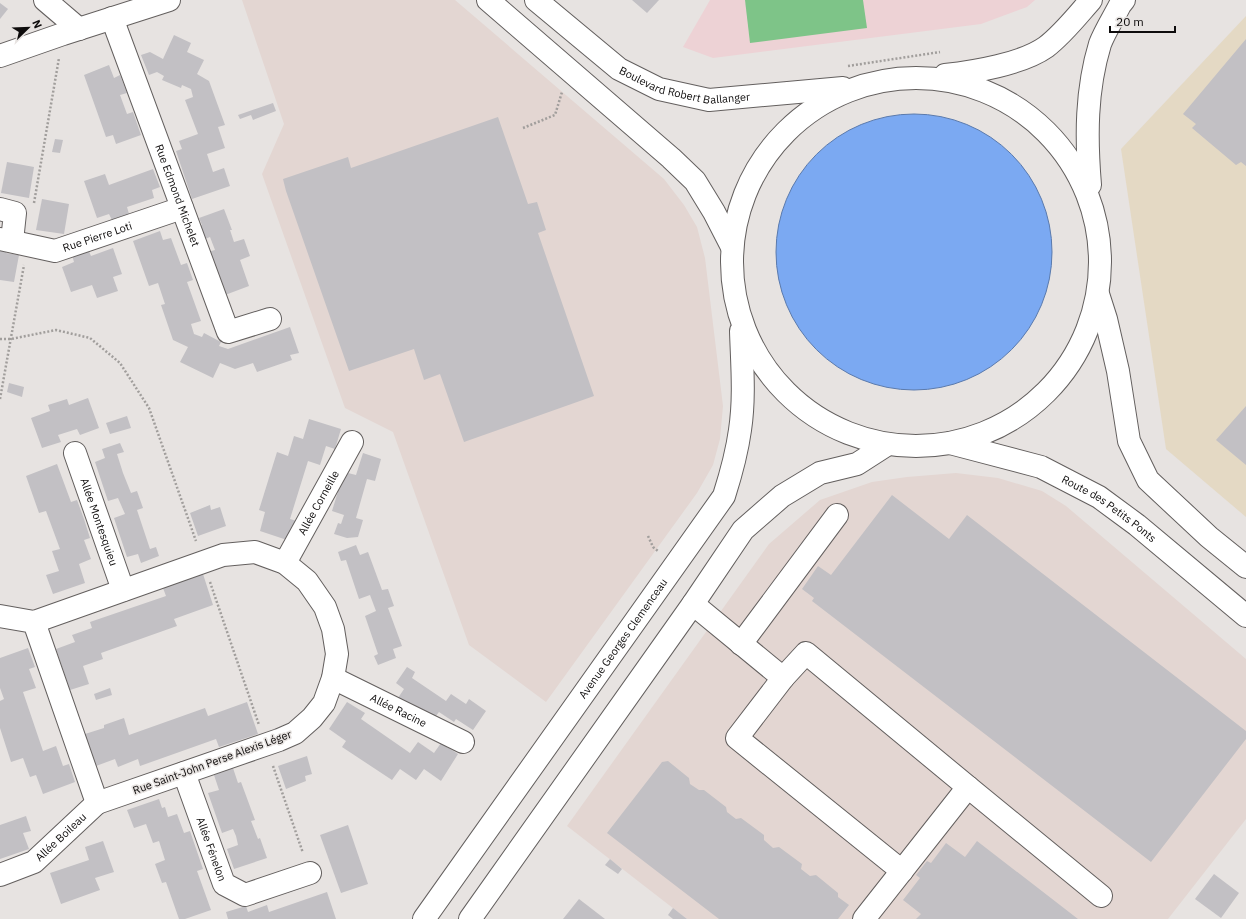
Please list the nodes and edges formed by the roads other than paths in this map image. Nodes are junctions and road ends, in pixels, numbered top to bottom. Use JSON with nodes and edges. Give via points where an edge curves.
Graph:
{"nodes":[{"id":1,"x":45,"y":0,"type":"edge"},
{"id":2,"x":169,"y":0,"type":"edge"},
{"id":3,"x":488,"y":0,"type":"edge"},
{"id":4,"x":536,"y":0,"type":"edge"},
{"id":5,"x":1091,"y":0,"type":"edge"},
{"id":6,"x":1124,"y":0,"type":"edge"},
{"id":7,"x":112,"y":18,"type":"junction"},
{"id":8,"x":79,"y":29,"type":"junction"},
{"id":9,"x":0,"y":56,"type":"edge"},
{"id":10,"x":928,"y":77,"type":"junction"},
{"id":11,"x":858,"y":86,"type":"junction"},
{"id":12,"x":182,"y":208,"type":"junction"},
{"id":13,"x":1092,"y":208,"type":"junction"},
{"id":14,"x":0,"y":209,"type":"edge"},
{"id":15,"x":6,"y":240,"type":"edge"},
{"id":16,"x":732,"y":247,"type":"junction"},
{"id":17,"x":1098,"y":294,"type":"junction"},
{"id":18,"x":270,"y":319,"type":"dead end"},
{"id":19,"x":741,"y":328,"type":"junction"},
{"id":20,"x":352,"y":442,"type":"dead end"},
{"id":21,"x":950,"y":443,"type":"junction"},
{"id":22,"x":885,"y":446,"type":"junction"},
{"id":23,"x":75,"y":453,"type":"dead end"},
{"id":24,"x":837,"y":515,"type":"dead end"},
{"id":25,"x":285,"y":563,"type":"junction"},
{"id":26,"x":1246,"y":567,"type":"edge"},
{"id":27,"x":123,"y":590,"type":"junction"},
{"id":28,"x":694,"y":604,"type":"junction"},
{"id":29,"x":0,"y":616,"type":"edge"},
{"id":30,"x":1246,"y":616,"type":"edge"},
{"id":31,"x":34,"y":622,"type":"junction"},
{"id":32,"x":741,"y":644,"type":"junction"},
{"id":33,"x":333,"y":678,"type":"junction"},
{"id":34,"x":783,"y":678,"type":"junction"},
{"id":35,"x":463,"y":742,"type":"dead end"},
{"id":36,"x":184,"y":773,"type":"junction"},
{"id":37,"x":968,"y":787,"type":"junction"},
{"id":38,"x":97,"y":803,"type":"junction"},
{"id":39,"x":902,"y":871,"type":"junction"},
{"id":40,"x":310,"y":873,"type":"dead end"},
{"id":41,"x":0,"y":875,"type":"edge"},
{"id":42,"x":1102,"y":896,"type":"dead end"},
{"id":43,"x":424,"y":919,"type":"edge"},
{"id":44,"x":470,"y":919,"type":"edge"},
{"id":45,"x":864,"y":919,"type":"edge"}],
"edges":[{"from":1,"to":8,"type":"main road"},
{"from":2,"to":7,"type":"main road"},
{"from":3,"to":16,"type":"main road","via":[[695,181]]},
{"from":4,"to":11,"type":"main road","name":"Boulevard Robert Ballanger","via":[[619,69],[659,89],[708,100]]},
{"from":5,"to":10,"type":"main road","via":[[1060,35],[1025,58],[969,72]]},
{"from":6,"to":13,"type":"main road","via":[[1101,42],[1092,78],[1087,153]]},
{"from":7,"to":8,"type":"main road"},
{"from":7,"to":12,"type":"main road","name":"Rue Edmond Michelet"},
{"from":8,"to":9,"type":"main road"},
{"from":10,"to":11,"type":"main road"},
{"from":10,"to":13,"type":"main road","via":[[966,84],[990,92],[1019,109],[1047,132],[1075,165]]},
{"from":11,"to":16,"type":"main road","via":[[820,104],[784,135],[757,169],[742,204]]},
{"from":12,"to":15,"type":"main road","name":"Rue Pierre Loti","via":[[55,251]]},
{"from":12,"to":18,"type":"main road","name":"Rue Edmond Michelet","via":[[228,332]]},
{"from":13,"to":17,"type":"main road","via":[[1101,253]]},
{"from":14,"to":15,"type":"main road","name":"Rue Pierre Loti","via":[[15,213]]},
{"from":16,"to":19,"type":"main road","via":[[732,288]]},
{"from":17,"to":21,"type":"main road","via":[[1085,336],[1062,376],[1029,410]]},
{"from":17,"to":26,"type":"main road","via":[[1118,371],[1129,441],[1148,480],[1209,537]]},
{"from":19,"to":22,"type":"main road","via":[[760,361],[784,393],[796,403],[847,436]]},
{"from":19,"to":43,"type":"main road","name":"Avenue Georges Clemenceau","via":[[743,390],[740,429],[724,496]]},
{"from":20,"to":25,"type":"main road","name":"Allée Corneille"},
{"from":21,"to":22,"type":"main road","via":[[918,447]]},
{"from":21,"to":30,"type":"main road","name":"Route des Petits Ponts","via":[[1042,467],[1098,497],[1137,525]]},
{"from":22,"to":28,"type":"main road","via":[[857,464],[820,473],[782,496],[743,530]]},
{"from":23,"to":27,"type":"main road","name":"Allée Montesquieu"},
{"from":24,"to":32,"type":"main road"},
{"from":25,"to":27,"type":"main road","name":"Rue Saint-John Perse Alexis Léger","via":[[255,552],[223,555]]},
{"from":25,"to":33,"type":"main road","name":"Rue Saint-John Perse Alexis Léger","via":[[306,581],[325,607],[333,629],[336,654]]},
{"from":27,"to":31,"type":"main road","name":"Rue Saint-John Perse Alexis Léger"},
{"from":28,"to":32,"type":"main road"},
{"from":28,"to":44,"type":"main road"},
{"from":29,"to":31,"type":"main road","name":"Rue Saint-John Perse Alexis Léger"},
{"from":31,"to":38,"type":"main road"},
{"from":32,"to":34,"type":"main road"},
{"from":33,"to":35,"type":"main road","name":"Allée Racine"},
{"from":33,"to":36,"type":"main road","name":"Rue Saint-John Perse Alexis Léger","via":[[324,702],[312,718],[294,733]]},
{"from":34,"to":37,"type":"main road","via":[[806,653]]},
{"from":34,"to":39,"type":"main road","via":[[737,738]]},
{"from":36,"to":38,"type":"main road","name":"Rue Saint-John Perse Alexis Léger"},
{"from":36,"to":40,"type":"main road","name":"Allée Fénelon","via":[[224,884],[245,895]]},
{"from":37,"to":39,"type":"main road"},
{"from":37,"to":42,"type":"main road"},
{"from":38,"to":41,"type":"main road","name":"Allée Boileau","via":[[34,862]]},
{"from":39,"to":45,"type":"main road"}]}
